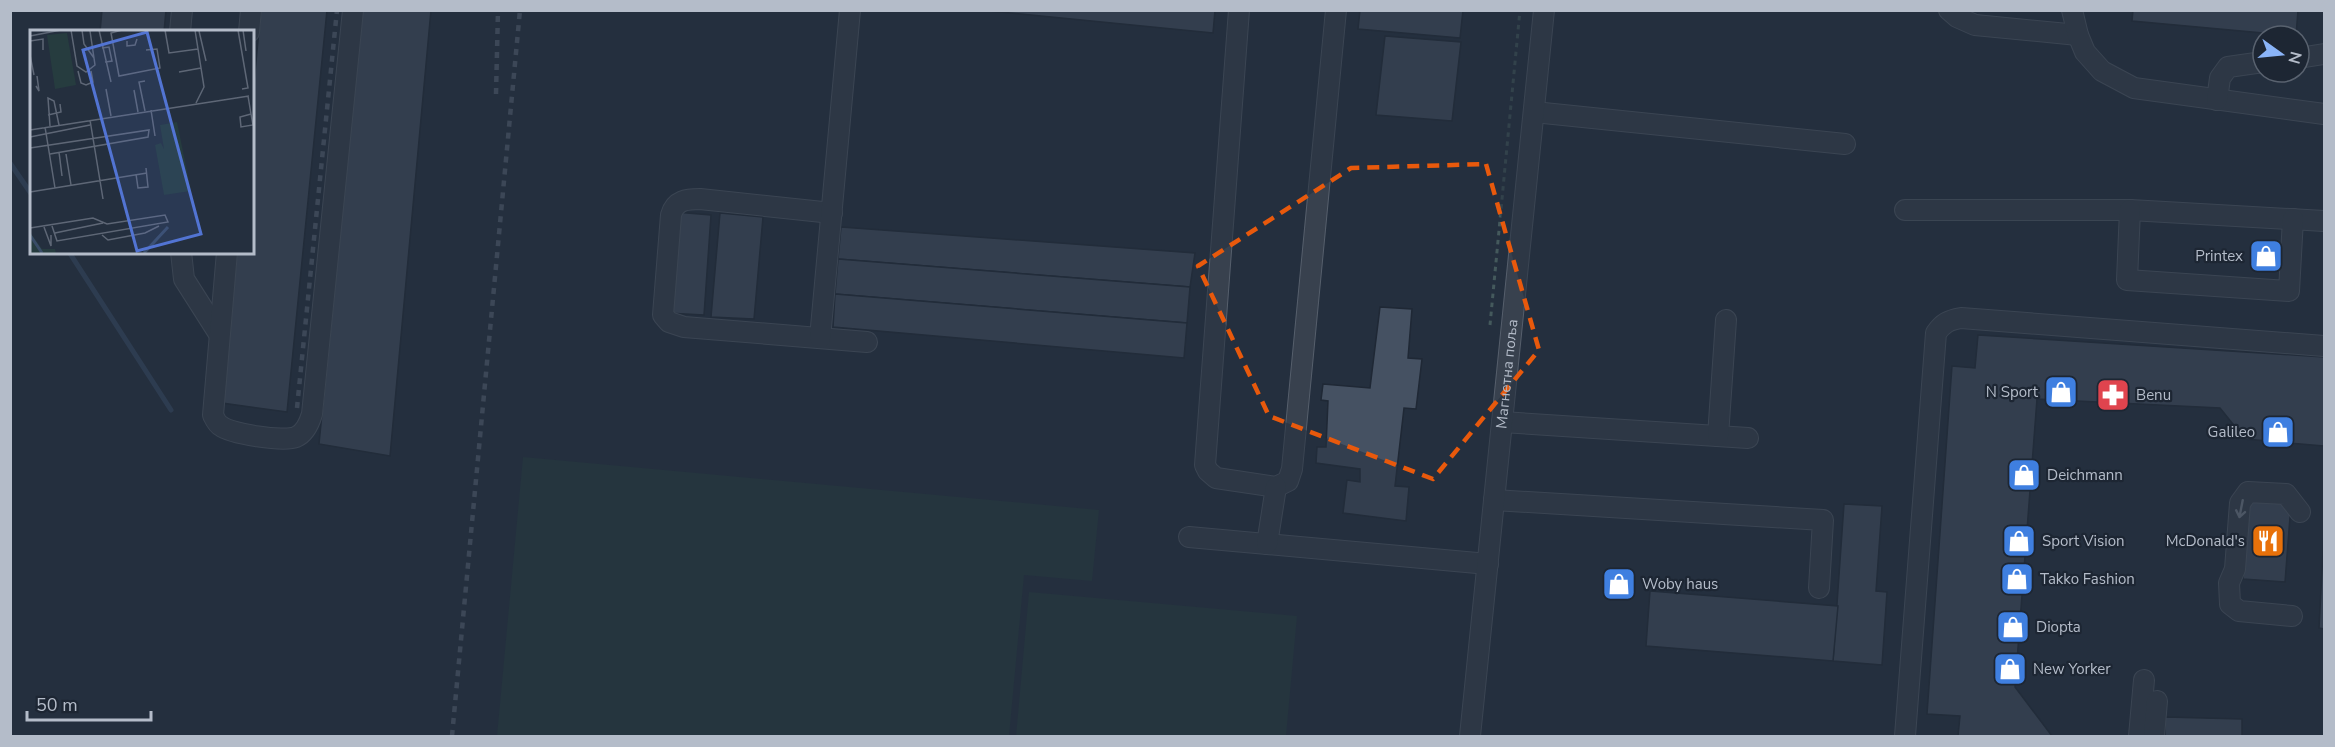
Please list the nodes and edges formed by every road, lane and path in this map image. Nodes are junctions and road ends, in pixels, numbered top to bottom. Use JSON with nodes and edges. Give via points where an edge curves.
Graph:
{"nodes":[{"id":1,"x":182,"y":10,"type":"edge"},
{"id":2,"x":251,"y":10,"type":"edge"},
{"id":3,"x":353,"y":10,"type":"edge"},
{"id":4,"x":850,"y":10,"type":"edge"},
{"id":5,"x":1239,"y":10,"type":"edge"},
{"id":6,"x":1336,"y":10,"type":"edge"},
{"id":7,"x":1520,"y":10,"type":"edge"},
{"id":8,"x":1544,"y":10,"type":"edge"},
{"id":9,"x":1949,"y":10,"type":"edge"},
{"id":10,"x":2072,"y":10,"type":"edge"},
{"id":11,"x":180,"y":30,"type":"edge"},
{"id":12,"x":249,"y":30,"type":"edge"},
{"id":13,"x":2078,"y":35,"type":"junction"},
{"id":14,"x":2251,"y":64,"type":"edge"},
{"id":15,"x":2217,"y":100,"type":"junction"},
{"id":16,"x":1534,"y":112,"type":"junction"},
{"id":17,"x":2325,"y":114,"type":"edge"},
{"id":18,"x":1845,"y":144,"type":"dead end"},
{"id":19,"x":1905,"y":210,"type":"dead end"},
{"id":20,"x":2130,"y":210,"type":"junction"},
{"id":21,"x":832,"y":213,"type":"junction"},
{"id":22,"x":2293,"y":219,"type":"junction"},
{"id":23,"x":2325,"y":222,"type":"edge"},
{"id":24,"x":181,"y":254,"type":"edge"},
{"id":25,"x":227,"y":254,"type":"edge"},
{"id":26,"x":1726,"y":320,"type":"dead end"},
{"id":27,"x":1490,"y":325,"type":"dead end"},
{"id":28,"x":219,"y":334,"type":"junction"},
{"id":29,"x":820,"y":338,"type":"junction"},
{"id":30,"x":867,"y":342,"type":"dead end"},
{"id":31,"x":2325,"y":346,"type":"edge"},
{"id":32,"x":1502,"y":422,"type":"junction"},
{"id":33,"x":1718,"y":436,"type":"junction"},
{"id":34,"x":1748,"y":438,"type":"dead end"},
{"id":35,"x":1276,"y":487,"type":"junction"},
{"id":36,"x":1494,"y":500,"type":"junction"},
{"id":37,"x":2300,"y":512,"type":"dead end"},
{"id":38,"x":1189,"y":537,"type":"dead end"},
{"id":39,"x":1267,"y":544,"type":"junction"},
{"id":40,"x":1488,"y":564,"type":"junction"},
{"id":41,"x":1819,"y":588,"type":"dead end"},
{"id":42,"x":2292,"y":616,"type":"dead end"},
{"id":43,"x":2144,"y":680,"type":"dead end"},
{"id":44,"x":2157,"y":701,"type":"dead end"},
{"id":45,"x":1470,"y":736,"type":"edge"},
{"id":46,"x":1905,"y":736,"type":"edge"},
{"id":47,"x":2139,"y":736,"type":"edge"},
{"id":48,"x":2154,"y":736,"type":"edge"}],
"edges":[{"from":1,"to":11,"type":"street"},
{"from":2,"to":12,"type":"street"},
{"from":3,"to":28,"type":"street","via":[[312,414],[302,433],[285,440],[218,425],[213,402]]},
{"from":4,"to":21,"type":"street"},
{"from":5,"to":35,"type":"street","via":[[1205,465],[1216,478]]},
{"from":6,"to":35,"type":"street","via":[[1292,469],[1288,481]]},
{"from":7,"to":27,"type":"path"},
{"from":8,"to":16,"type":"street","name":"Магнетна поља"},
{"from":9,"to":13,"type":"street","via":[[1975,25]]},
{"from":10,"to":13,"type":"street"},
{"from":13,"to":15,"type":"street","via":[[2085,52],[2102,71],[2134,88]]},
{"from":14,"to":15,"type":"street","via":[[2228,67],[2220,78]]},
{"from":15,"to":17,"type":"street"},
{"from":16,"to":18,"type":"street"},
{"from":16,"to":32,"type":"street","name":"Магнетна поља"},
{"from":19,"to":20,"type":"street"},
{"from":20,"to":22,"type":"street"},
{"from":20,"to":22,"type":"street","via":[[2127,280],[2289,291]]},
{"from":21,"to":29,"type":"street"},
{"from":21,"to":29,"type":"street","via":[[700,199],[679,202],[670,215],[665,319],[684,327]]},
{"from":22,"to":23,"type":"street"},
{"from":24,"to":28,"type":"street","via":[[184,279]]},
{"from":25,"to":28,"type":"street"},
{"from":26,"to":33,"type":"street"},
{"from":29,"to":30,"type":"street"},
{"from":31,"to":46,"type":"street","via":[[1961,318],[1940,327],[1936,333]]},
{"from":32,"to":33,"type":"street"},
{"from":32,"to":36,"type":"street","name":"Магнетна поља"},
{"from":33,"to":34,"type":"street"},
{"from":35,"to":39,"type":"street"},
{"from":36,"to":40,"type":"street","name":"Магнетна поља"},
{"from":36,"to":41,"type":"street","via":[[1823,520]]},
{"from":37,"to":42,"type":"street","one_way":true,"via":[[2286,494],[2248,492],[2240,503],[2235,569],[2229,583],[2230,604],[2239,611]]},
{"from":38,"to":39,"type":"street"},
{"from":39,"to":40,"type":"street"},
{"from":40,"to":45,"type":"street","name":"Магнетна поља"},
{"from":43,"to":47,"type":"street"},
{"from":44,"to":48,"type":"street"}]}
